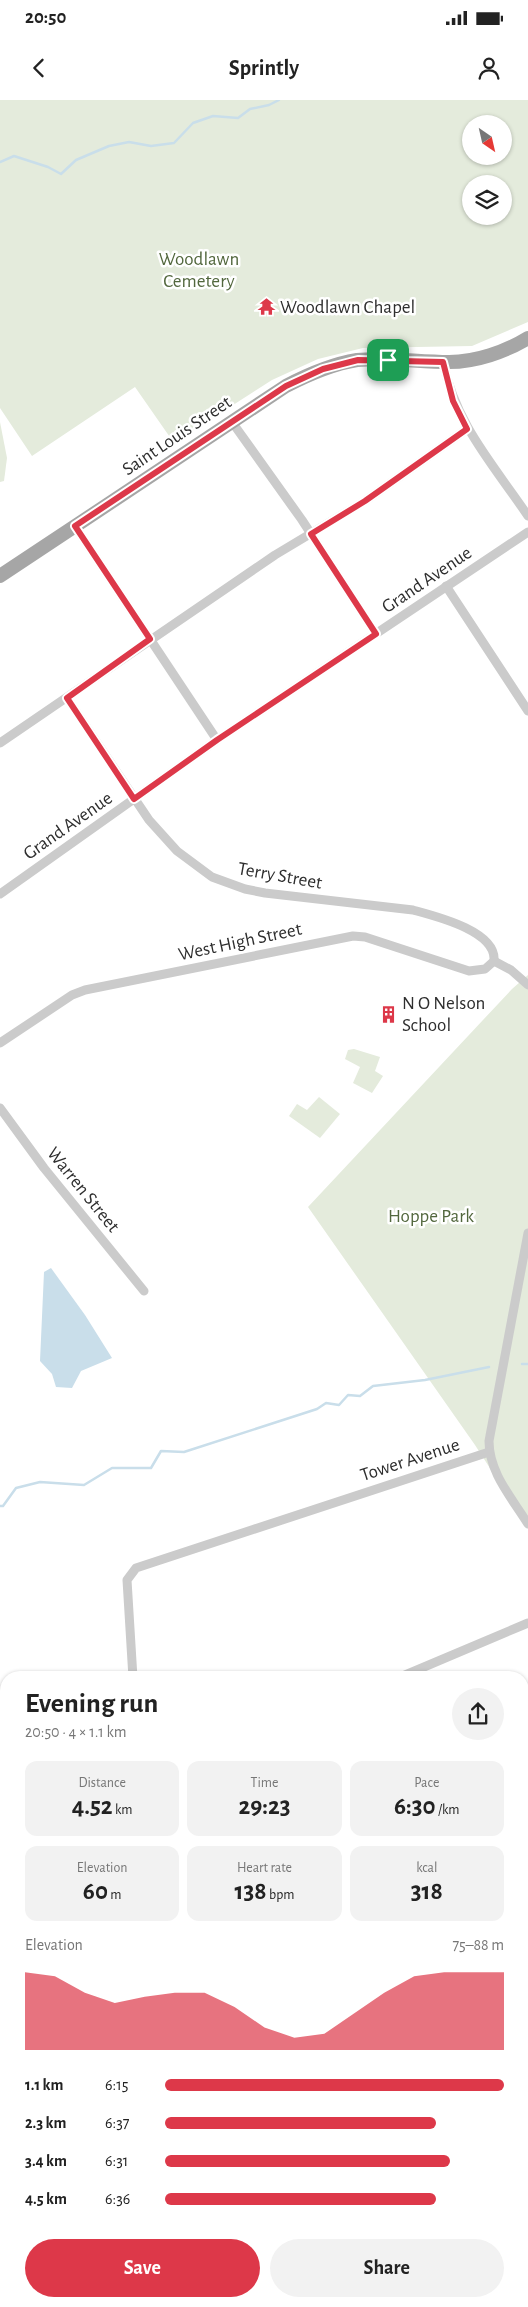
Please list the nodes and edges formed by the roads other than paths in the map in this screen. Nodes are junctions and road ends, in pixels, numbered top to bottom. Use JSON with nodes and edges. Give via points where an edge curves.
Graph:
{"nodes":[{"id":1,"x":528,"y":338,"type":"edge"},
{"id":2,"x":443,"y":362,"type":"junction"},
{"id":3,"x":232,"y":422,"type":"junction"},
{"id":4,"x":467,"y":429,"type":"junction"},
{"id":5,"x":528,"y":516,"type":"edge"},
{"id":6,"x":75,"y":526,"type":"junction"},
{"id":7,"x":528,"y":532,"type":"edge"},
{"id":8,"x":311,"y":534,"type":"junction"},
{"id":9,"x":0,"y":576,"type":"edge"},
{"id":10,"x":446,"y":586,"type":"junction"},
{"id":11,"x":376,"y":634,"type":"junction"},
{"id":12,"x":150,"y":639,"type":"junction"},
{"id":13,"x":67,"y":698,"type":"junction"},
{"id":14,"x":528,"y":711,"type":"edge"},
{"id":15,"x":217,"y":740,"type":"junction"},
{"id":16,"x":0,"y":743,"type":"edge"},
{"id":17,"x":134,"y":799,"type":"junction"},
{"id":18,"x":0,"y":894,"type":"edge"},
{"id":19,"x":494,"y":961,"type":"junction"},
{"id":20,"x":528,"y":985,"type":"edge"},
{"id":21,"x":0,"y":1043,"type":"edge"},
{"id":22,"x":0,"y":1108,"type":"edge"},
{"id":23,"x":528,"y":1233,"type":"edge"},
{"id":24,"x":144,"y":1291,"type":"dead end"},
{"id":25,"x":490,"y":1452,"type":"junction"},
{"id":26,"x":528,"y":1524,"type":"edge"},
{"id":27,"x":528,"y":1623,"type":"edge"},
{"id":28,"x":133,"y":1671,"type":"edge"},
{"id":29,"x":415,"y":1671,"type":"edge"}],
"edges":[{"from":1,"to":2,"type":"main road","name":"Saint Louis Street","via":[[490,355]]},
{"from":2,"to":3,"type":"main road","name":"Saint Louis Street","via":[[358,360],[323,369],[286,386]]},
{"from":2,"to":4,"type":"street","via":[[453,401]]},
{"from":3,"to":6,"type":"main road","name":"Saint Louis Street"},
{"from":3,"to":8,"type":"street"},
{"from":4,"to":5,"type":"street"},
{"from":4,"to":8,"type":"street","via":[[365,501]]},
{"from":6,"to":9,"type":"main road","name":"Saint Louis Street"},
{"from":6,"to":12,"type":"street"},
{"from":7,"to":10,"type":"street","name":"Grand Avenue"},
{"from":8,"to":11,"type":"street"},
{"from":8,"to":12,"type":"street"},
{"from":10,"to":11,"type":"street","name":"Grand Avenue"},
{"from":10,"to":14,"type":"street"},
{"from":11,"to":15,"type":"street","name":"Grand Avenue"},
{"from":12,"to":13,"type":"street"},
{"from":12,"to":15,"type":"street"},
{"from":13,"to":16,"type":"street"},
{"from":13,"to":17,"type":"street","name":"Terry Street"},
{"from":15,"to":17,"type":"street","name":"Grand Avenue"},
{"from":17,"to":18,"type":"street","name":"Grand Avenue"},
{"from":17,"to":19,"type":"street","name":"Terry Street","via":[[177,851],[212,877],[265,893],[432,915],[470,929],[492,950]]},
{"from":19,"to":20,"type":"street"},
{"from":19,"to":21,"type":"street","name":"West High Street","via":[[478,972],[469,971],[365,937],[348,936],[85,990],[72,995]]},
{"from":22,"to":24,"type":"street","name":"Warren Street","via":[[44,1168]]},
{"from":23,"to":25,"type":"street","name":"Tower Avenue"},
{"from":25,"to":26,"type":"street","via":[[495,1472]]},
{"from":25,"to":28,"type":"street","name":"Tower Avenue","via":[[142,1565],[131,1572],[127,1580]]},
{"from":27,"to":29,"type":"street"}]}
